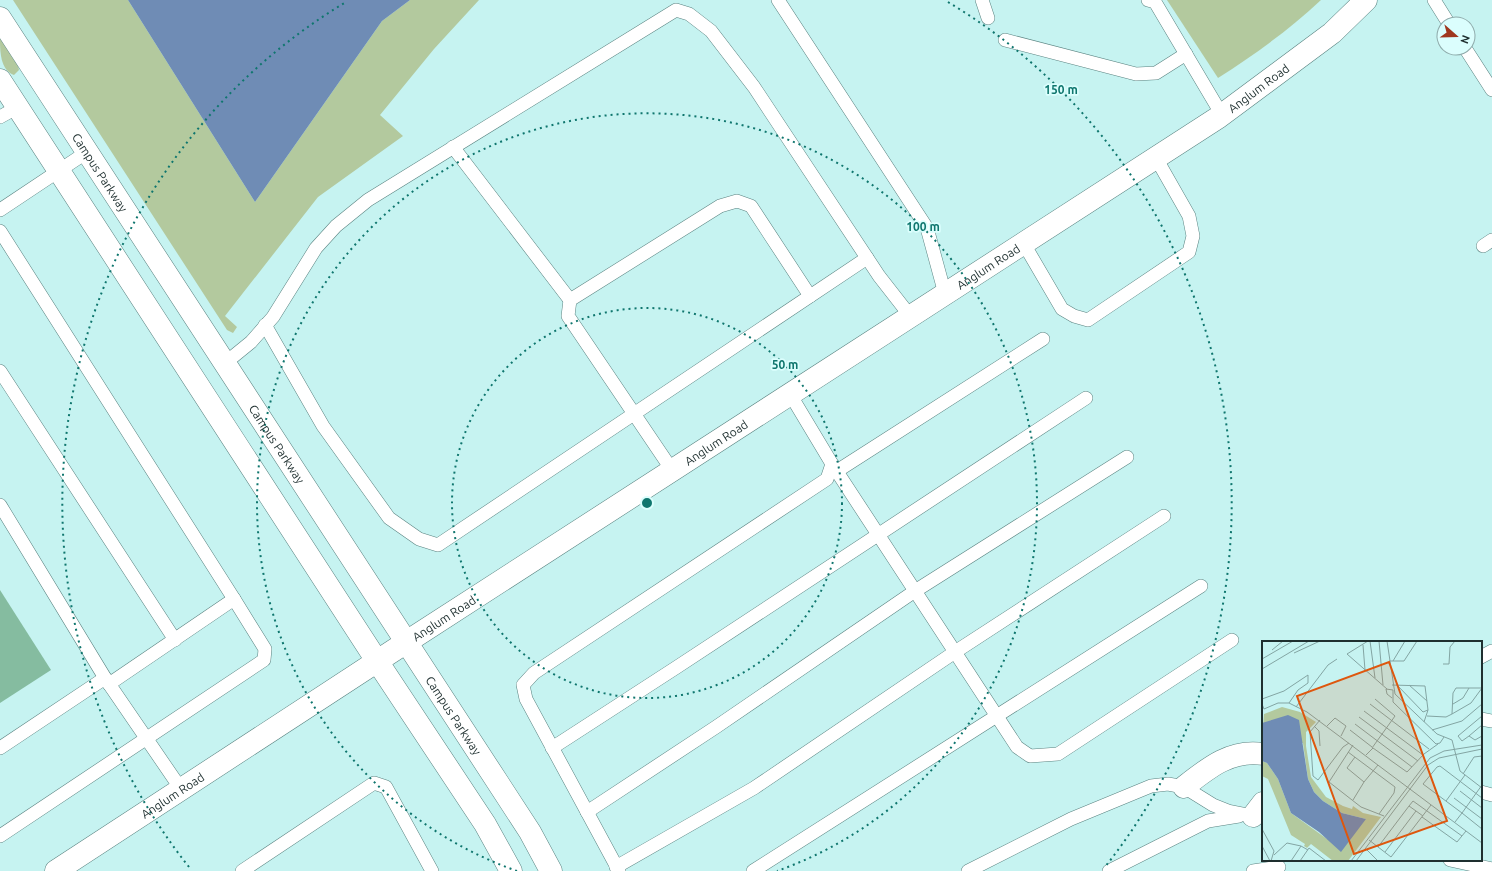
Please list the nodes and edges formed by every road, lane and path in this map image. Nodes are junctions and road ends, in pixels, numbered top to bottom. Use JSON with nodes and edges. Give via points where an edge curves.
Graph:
{"nodes":[{"id":1,"x":778,"y":0,"type":"edge"},
{"id":2,"x":982,"y":0,"type":"edge"},
{"id":3,"x":1148,"y":0,"type":"edge"},
{"id":4,"x":1366,"y":0,"type":"edge"},
{"id":5,"x":1434,"y":0,"type":"edge"},
{"id":6,"x":1444,"y":16,"type":"edge"},
{"id":7,"x":0,"y":18,"type":"edge"},
{"id":8,"x":988,"y":18,"type":"dead end"},
{"id":9,"x":1005,"y":40,"type":"dead end"},
{"id":10,"x":1186,"y":54,"type":"junction"},
{"id":11,"x":1470,"y":56,"type":"edge"},
{"id":12,"x":0,"y":80,"type":"edge"},
{"id":13,"x":1492,"y":90,"type":"edge"},
{"id":14,"x":9,"y":112,"type":"edge"},
{"id":15,"x":1222,"y":115,"type":"junction"},
{"id":16,"x":453,"y":147,"type":"junction"},
{"id":17,"x":87,"y":152,"type":"junction"},
{"id":18,"x":1156,"y":158,"type":"junction"},
{"id":19,"x":59,"y":171,"type":"junction"},
{"id":20,"x":0,"y":210,"type":"edge"},
{"id":21,"x":0,"y":231,"type":"edge"},
{"id":22,"x":1024,"y":244,"type":"junction"},
{"id":23,"x":867,"y":258,"type":"junction"},
{"id":24,"x":945,"y":294,"type":"junction"},
{"id":25,"x":810,"y":296,"type":"junction"},
{"id":26,"x":570,"y":300,"type":"junction"},
{"id":27,"x":911,"y":317,"type":"junction"},
{"id":28,"x":265,"y":326,"type":"junction"},
{"id":29,"x":1043,"y":339,"type":"dead end"},
{"id":30,"x":224,"y":364,"type":"junction"},
{"id":31,"x":0,"y":371,"type":"edge"},
{"id":32,"x":790,"y":394,"type":"junction"},
{"id":33,"x":1086,"y":398,"type":"dead end"},
{"id":34,"x":633,"y":414,"type":"junction"},
{"id":35,"x":1127,"y":457,"type":"dead end"},
{"id":36,"x":834,"y":467,"type":"junction"},
{"id":37,"x":672,"y":470,"type":"junction"},
{"id":38,"x":0,"y":505,"type":"edge"},
{"id":39,"x":1164,"y":516,"type":"dead end"},
{"id":40,"x":879,"y":536,"type":"junction"},
{"id":41,"x":1201,"y":586,"type":"dead end"},
{"id":42,"x":915,"y":591,"type":"junction"},
{"id":43,"x":234,"y":598,"type":"junction"},
{"id":44,"x":175,"y":640,"type":"junction"},
{"id":45,"x":1232,"y":640,"type":"dead end"},
{"id":46,"x":405,"y":643,"type":"junction"},
{"id":47,"x":1492,"y":651,"type":"edge"},
{"id":48,"x":955,"y":652,"type":"junction"},
{"id":49,"x":1482,"y":656,"type":"edge"},
{"id":50,"x":377,"y":661,"type":"junction"},
{"id":51,"x":107,"y":681,"type":"junction"},
{"id":52,"x":997,"y":716,"type":"junction"},
{"id":53,"x":1482,"y":719,"type":"edge"},
{"id":54,"x":1492,"y":722,"type":"edge"},
{"id":55,"x":148,"y":740,"type":"junction"},
{"id":56,"x":0,"y":748,"type":"edge"},
{"id":57,"x":552,"y":748,"type":"junction"},
{"id":58,"x":1262,"y":754,"type":"edge"},
{"id":59,"x":1184,"y":787,"type":"junction"},
{"id":60,"x":181,"y":789,"type":"junction"},
{"id":61,"x":1482,"y":792,"type":"edge"},
{"id":62,"x":1492,"y":795,"type":"edge"},
{"id":63,"x":587,"y":812,"type":"junction"},
{"id":64,"x":1260,"y":812,"type":"edge"},
{"id":65,"x":0,"y":836,"type":"edge"},
{"id":66,"x":1454,"y":861,"type":"edge"},
{"id":67,"x":1280,"y":866,"type":"edge"},
{"id":68,"x":618,"y":869,"type":"edge"},
{"id":69,"x":1492,"y":870,"type":"edge"},
{"id":70,"x":56,"y":871,"type":"edge"},
{"id":71,"x":242,"y":871,"type":"edge"},
{"id":72,"x":432,"y":871,"type":"edge"},
{"id":73,"x":511,"y":871,"type":"edge"},
{"id":74,"x":551,"y":871,"type":"edge"},
{"id":75,"x":753,"y":871,"type":"edge"},
{"id":76,"x":968,"y":871,"type":"edge"},
{"id":77,"x":1109,"y":871,"type":"edge"},
{"id":78,"x":1252,"y":871,"type":"edge"}],
"edges":[{"from":1,"to":24,"type":"lane","via":[[927,228]]},
{"from":2,"to":8,"type":"lane"},
{"from":3,"to":10,"type":"lane","via":[[1155,2]]},
{"from":4,"to":15,"type":"street","name":"Anglum Road","via":[[1332,33]]},
{"from":5,"to":6,"type":"lane"},
{"from":7,"to":17,"type":"street","name":"Campus Parkway"},
{"from":9,"to":10,"type":"lane","via":[[1136,74],[1156,73]]},
{"from":10,"to":15,"type":"lane"},
{"from":11,"to":13,"type":"lane"},
{"from":12,"to":14,"type":"street"},
{"from":14,"to":19,"type":"street"},
{"from":15,"to":18,"type":"street","name":"Anglum Road"},
{"from":16,"to":23,"type":"lane","via":[[676,10],[689,14],[711,31],[754,87]]},
{"from":16,"to":26,"type":"lane"},
{"from":16,"to":28,"type":"lane","via":[[368,200],[336,226],[316,248]]},
{"from":17,"to":19,"type":"lane"},
{"from":17,"to":30,"type":"street","name":"Campus Parkway"},
{"from":18,"to":22,"type":"street","name":"Anglum Road"},
{"from":18,"to":22,"type":"lane","via":[[1189,216],[1194,236],[1189,252],[1088,320],[1062,309]]},
{"from":19,"to":20,"type":"lane"},
{"from":19,"to":50,"type":"street"},
{"from":21,"to":43,"type":"lane"},
{"from":22,"to":24,"type":"street","name":"Anglum Road"},
{"from":23,"to":25,"type":"lane"},
{"from":23,"to":27,"type":"lane"},
{"from":24,"to":27,"type":"street","name":"Anglum Road"},
{"from":25,"to":26,"type":"lane","via":[[751,206],[737,201],[720,206]]},
{"from":25,"to":34,"type":"lane"},
{"from":26,"to":34,"type":"lane","via":[[568,316]]},
{"from":27,"to":32,"type":"street","name":"Anglum Road"},
{"from":28,"to":30,"type":"lane","via":[[251,342]]},
{"from":28,"to":34,"type":"lane","via":[[323,426],[389,518],[419,540],[429,544],[438,546]]},
{"from":29,"to":36,"type":"lane"},
{"from":30,"to":46,"type":"street","name":"Campus Parkway"},
{"from":31,"to":44,"type":"lane"},
{"from":32,"to":36,"type":"lane"},
{"from":32,"to":37,"type":"street","name":"Anglum Road"},
{"from":33,"to":40,"type":"lane"},
{"from":34,"to":37,"type":"lane"},
{"from":35,"to":42,"type":"lane"},
{"from":36,"to":40,"type":"lane"},
{"from":36,"to":57,"type":"lane","via":[[827,479],[534,673],[523,685],[526,700]]},
{"from":37,"to":46,"type":"street","name":"Anglum Road"},
{"from":38,"to":51,"type":"lane"},
{"from":39,"to":48,"type":"lane"},
{"from":40,"to":42,"type":"lane"},
{"from":40,"to":57,"type":"lane"},
{"from":41,"to":52,"type":"lane"},
{"from":42,"to":48,"type":"lane"},
{"from":42,"to":63,"type":"lane"},
{"from":43,"to":44,"type":"lane"},
{"from":43,"to":55,"type":"lane","via":[[265,649],[264,660]]},
{"from":44,"to":51,"type":"lane"},
{"from":45,"to":52,"type":"lane","via":[[1058,754],[1030,756],[1017,747]]},
{"from":46,"to":50,"type":"street","name":"Anglum Road"},
{"from":46,"to":74,"type":"street","name":"Campus Parkway","via":[[530,832]]},
{"from":47,"to":49,"type":"lane"},
{"from":48,"to":52,"type":"lane"},
{"from":48,"to":68,"type":"lane","via":[[754,788]]},
{"from":50,"to":60,"type":"street","name":"Anglum Road"},
{"from":50,"to":73,"type":"street","via":[[485,824]]},
{"from":51,"to":55,"type":"lane"},
{"from":51,"to":56,"type":"lane"},
{"from":52,"to":75,"type":"lane"},
{"from":53,"to":54,"type":"lane"},
{"from":55,"to":60,"type":"lane"},
{"from":55,"to":65,"type":"lane"},
{"from":57,"to":63,"type":"lane"},
{"from":58,"to":59,"type":"street","via":[[1231,755],[1211,765]]},
{"from":59,"to":64,"type":"lane","via":[[1228,811]]},
{"from":59,"to":76,"type":"lane","via":[[1168,784],[1151,786],[1071,819]]},
{"from":60,"to":70,"type":"street","name":"Anglum Road"},
{"from":61,"to":62,"type":"lane"},
{"from":63,"to":68,"type":"lane"},
{"from":64,"to":77,"type":"lane","via":[[1208,821]]},
{"from":66,"to":69,"type":"lane"},
{"from":67,"to":78,"type":"lane"},
{"from":71,"to":72,"type":"lane","via":[[374,783],[386,787]]}]}
